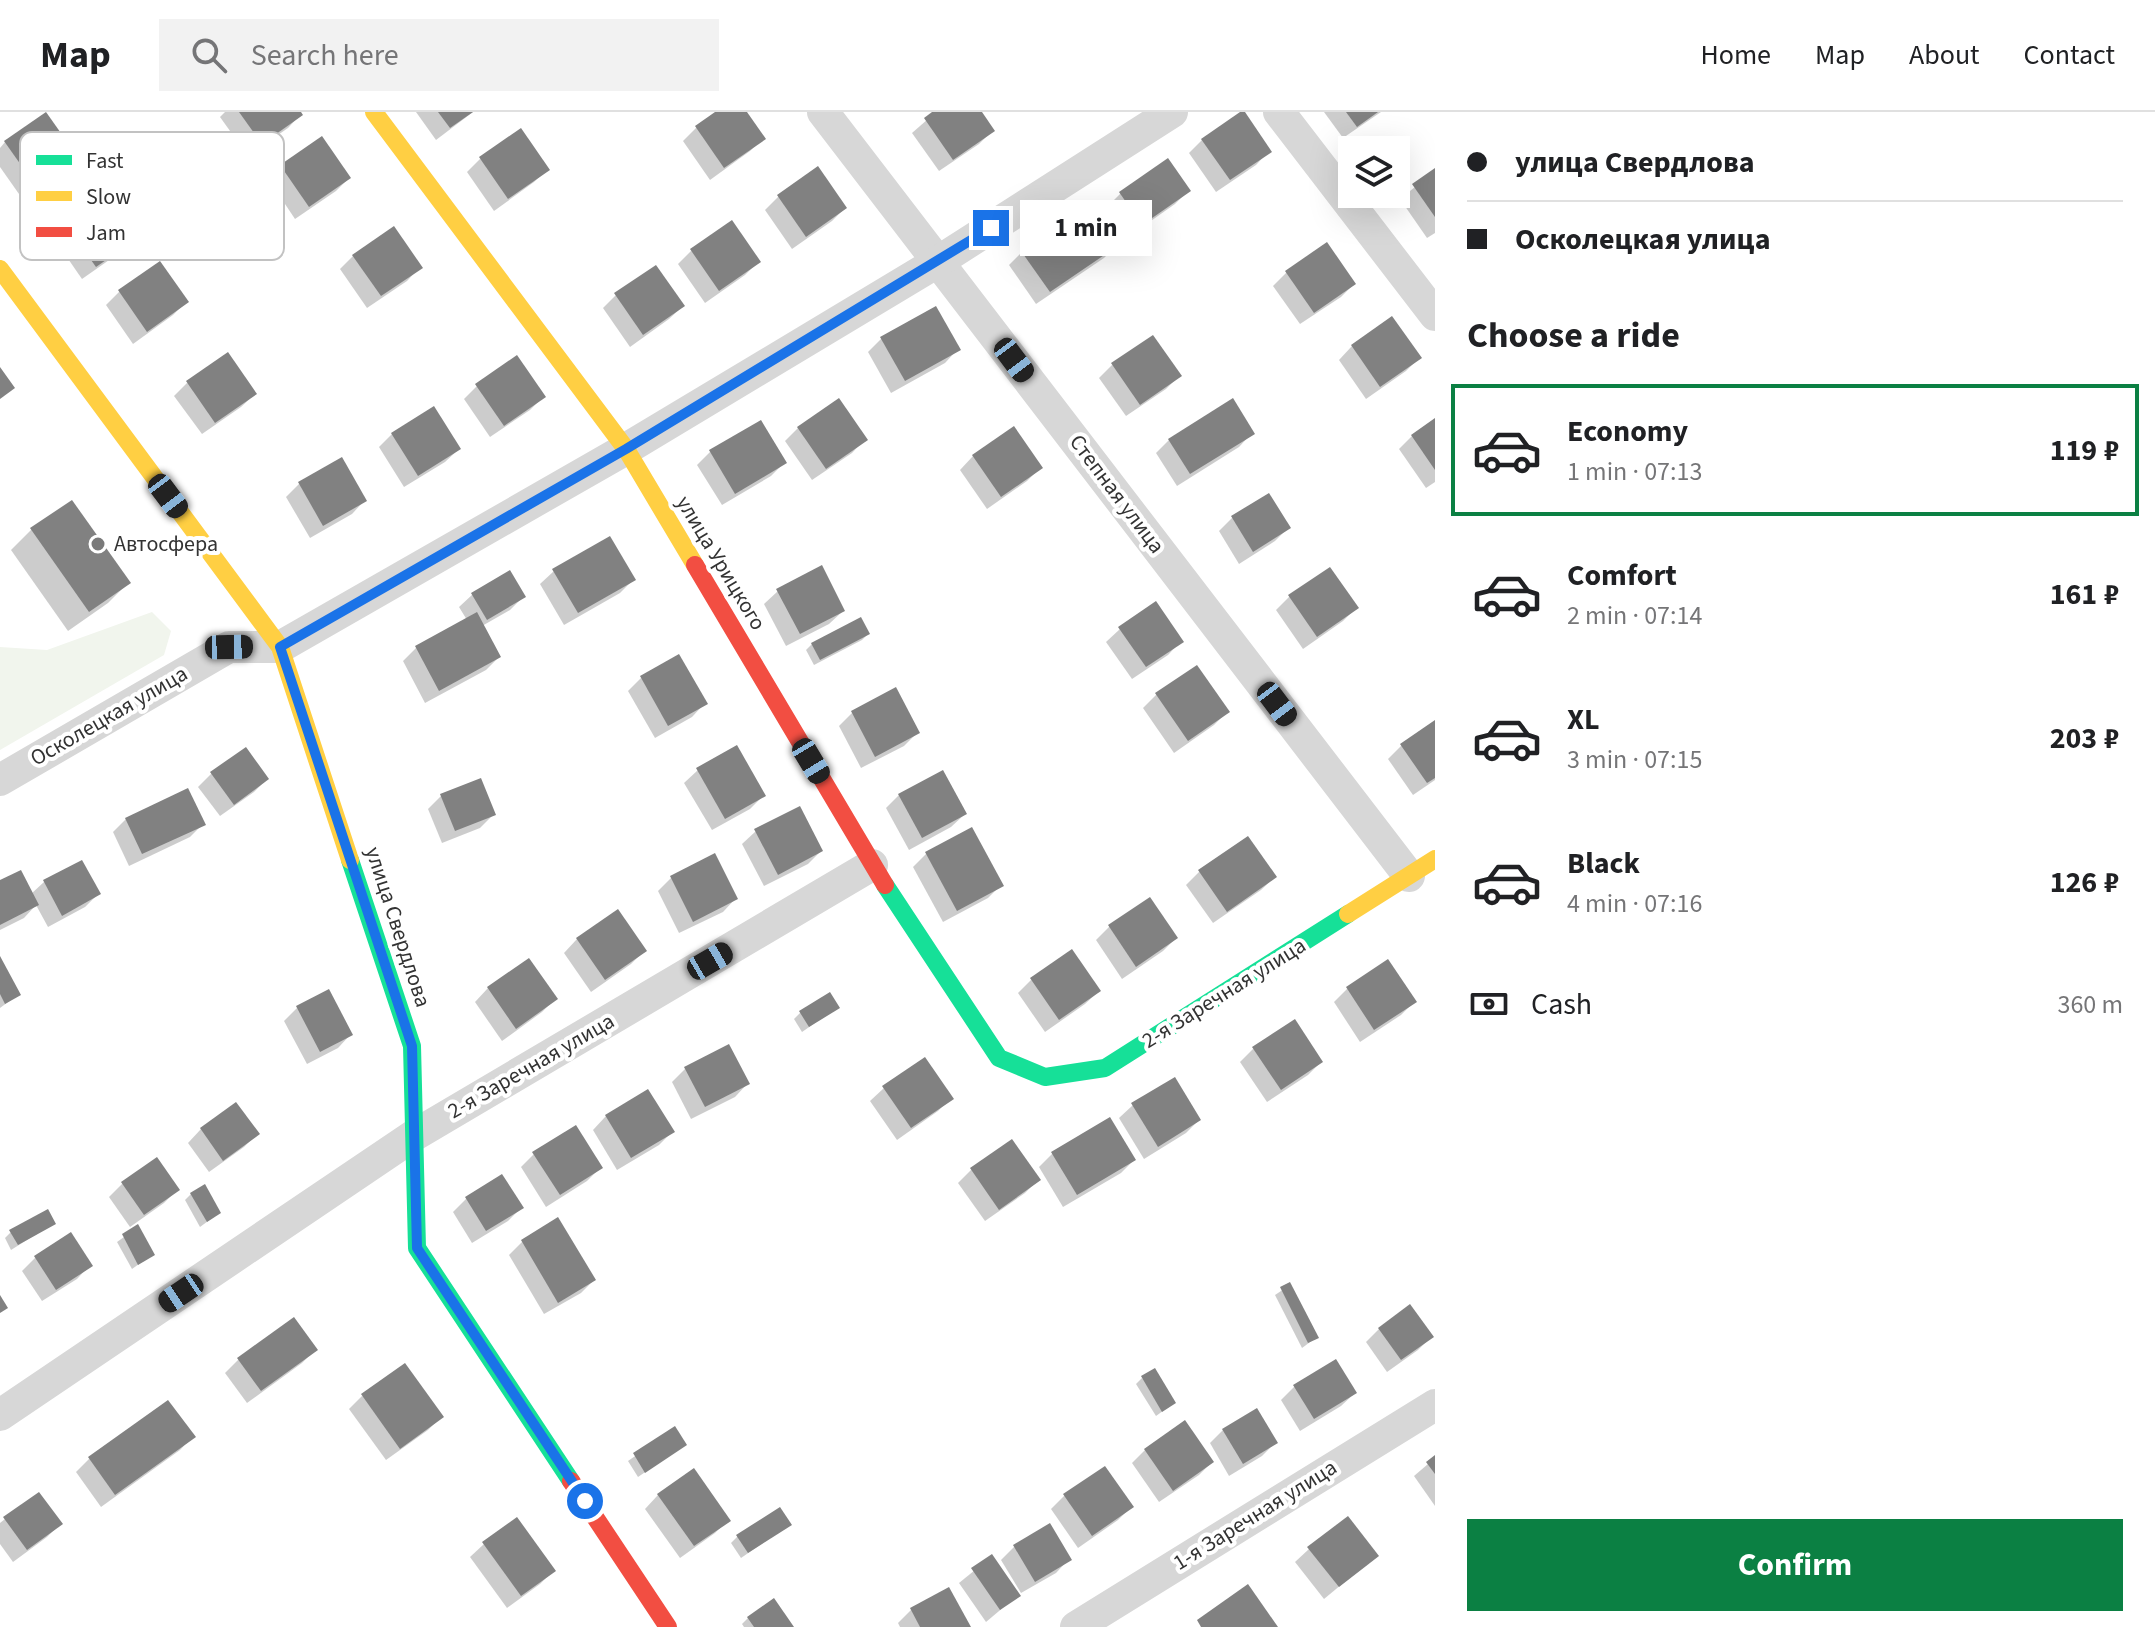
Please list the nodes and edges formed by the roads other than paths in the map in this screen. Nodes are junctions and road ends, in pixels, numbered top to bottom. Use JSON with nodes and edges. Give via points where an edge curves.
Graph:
{"nodes":[{"id":1,"x":374,"y":112,"type":"edge"},
{"id":2,"x":823,"y":112,"type":"edge"},
{"id":3,"x":1172,"y":112,"type":"edge"},
{"id":4,"x":1279,"y":112,"type":"edge"},
{"id":5,"x":939,"y":261,"type":"junction"},
{"id":6,"x":0,"y":269,"type":"edge"},
{"id":7,"x":1435,"y":315,"type":"edge"},
{"id":8,"x":626,"y":449,"type":"junction"},
{"id":9,"x":280,"y":647,"type":"junction"},
{"id":10,"x":0,"y":780,"type":"edge"},
{"id":11,"x":872,"y":865,"type":"junction"},
{"id":12,"x":1422,"y":868,"type":"edge"},
{"id":13,"x":999,"y":1058,"type":"joint"},
{"id":14,"x":413,"y":1136,"type":"junction"},
{"id":15,"x":1435,"y":1405,"type":"edge"},
{"id":16,"x":0,"y":1415,"type":"edge"},
{"id":17,"x":668,"y":1627,"type":"edge"},
{"id":18,"x":1076,"y":1627,"type":"edge"}],
"edges":[{"from":1,"to":8,"type":"street","name":"улица Урицкого"},
{"from":2,"to":5,"type":"street","name":"Степная улица"},
{"from":3,"to":5,"type":"street","name":"Осколецкая улица"},
{"from":4,"to":7,"type":"street"},
{"from":5,"to":8,"type":"street","name":"Осколецкая улица"},
{"from":5,"to":12,"type":"street","name":"Степная улица"},
{"from":6,"to":9,"type":"street","name":"улица Свердлова"},
{"from":8,"to":9,"type":"street","name":"Осколецкая улица"},
{"from":8,"to":11,"type":"street","name":"улица Урицкого"},
{"from":9,"to":10,"type":"street","name":"Осколецкая улица","via":[[229,647]]},
{"from":9,"to":14,"type":"street","name":"улица Свердлова","via":[[412,1046]]},
{"from":11,"to":13,"type":"street","name":"улица Урицкого"},
{"from":11,"to":14,"type":"street","name":"2-я Заречная улица"},
{"from":12,"to":13,"type":"street","name":"2-я Заречная улица","via":[[1105,1068],[1045,1077]]},
{"from":14,"to":16,"type":"street","name":"2-я Заречная улица"},
{"from":14,"to":17,"type":"street","name":"улица Свердлова","via":[[417,1248]]},
{"from":15,"to":18,"type":"street","name":"1-я Заречная улица"}]}
